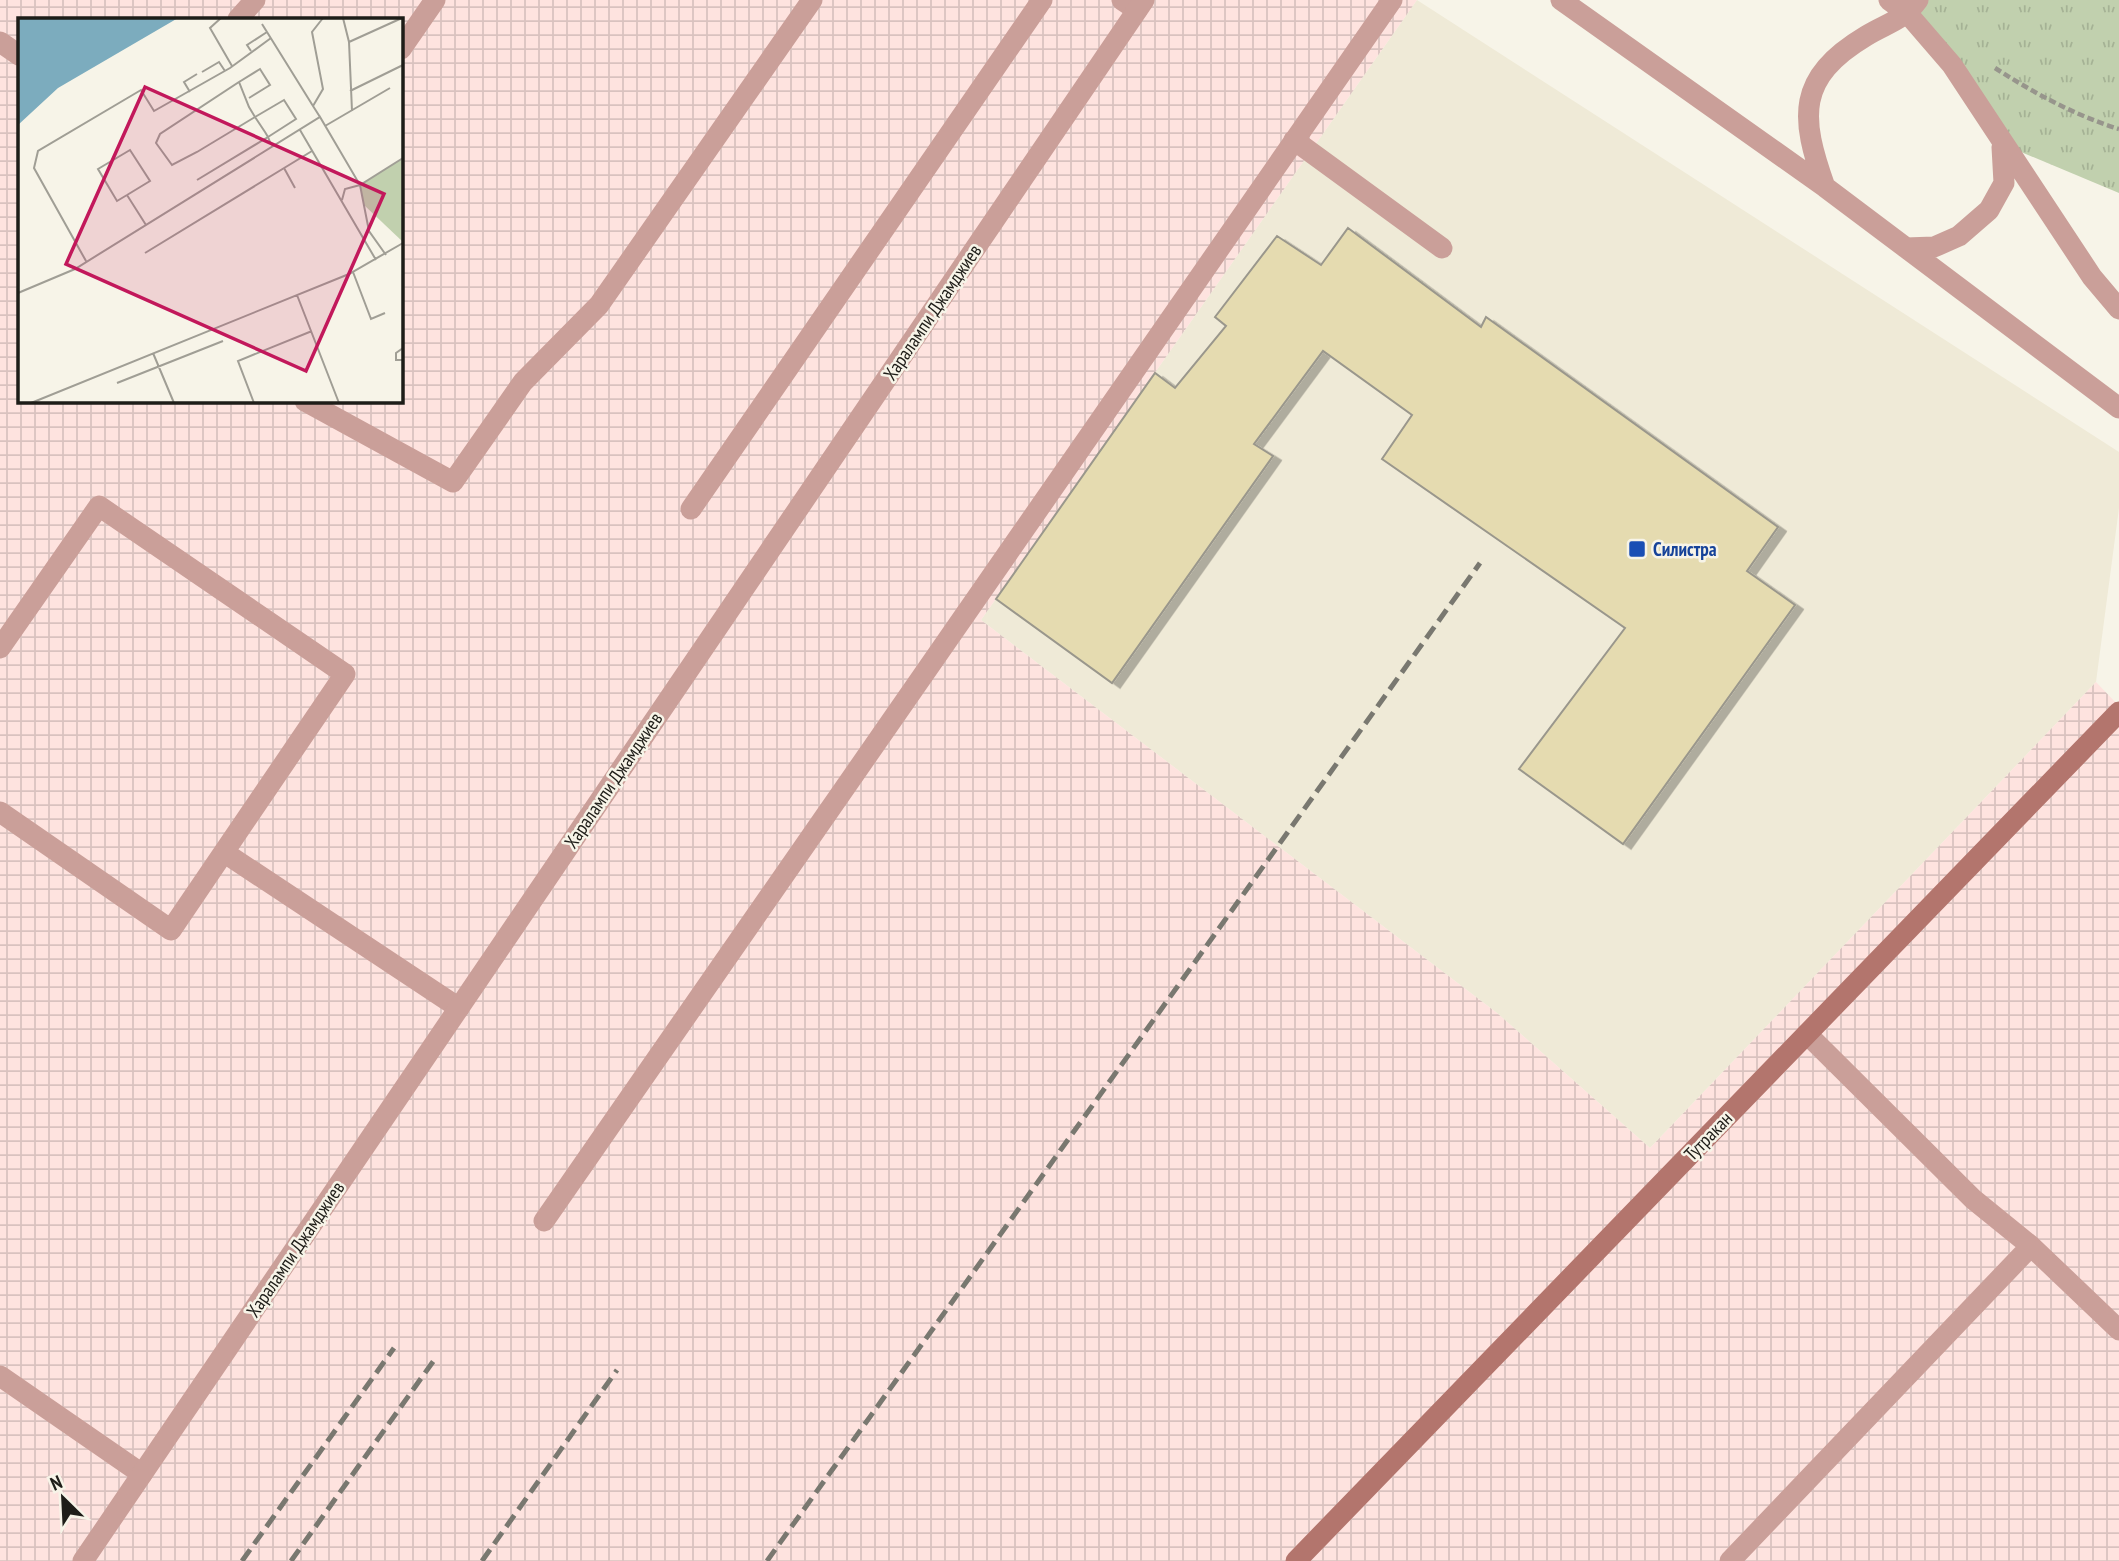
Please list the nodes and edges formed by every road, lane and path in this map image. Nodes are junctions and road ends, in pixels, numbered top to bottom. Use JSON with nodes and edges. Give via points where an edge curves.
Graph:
{"nodes":[{"id":1,"x":256,"y":0,"type":"edge"},
{"id":2,"x":435,"y":0,"type":"edge"},
{"id":3,"x":812,"y":0,"type":"edge"},
{"id":4,"x":1042,"y":0,"type":"edge"},
{"id":5,"x":1392,"y":0,"type":"edge"},
{"id":6,"x":1561,"y":0,"type":"edge"},
{"id":7,"x":1889,"y":0,"type":"edge"},
{"id":8,"x":1134,"y":3,"type":"edge"},
{"id":9,"x":1913,"y":7,"type":"edge"},
{"id":10,"x":239,"y":18,"type":"edge"},
{"id":11,"x":0,"y":41,"type":"edge"},
{"id":12,"x":402,"y":48,"type":"edge"},
{"id":13,"x":18,"y":54,"type":"edge"},
{"id":14,"x":1984,"y":62,"type":"dead end"},
{"id":15,"x":2119,"y":129,"type":"edge"},
{"id":16,"x":1294,"y":140,"type":"junction"},
{"id":17,"x":2002,"y":144,"type":"junction"},
{"id":18,"x":1825,"y":187,"type":"junction"},
{"id":19,"x":1443,"y":248,"type":"dead end"},
{"id":20,"x":1906,"y":248,"type":"junction"},
{"id":21,"x":2119,"y":309,"type":"edge"},
{"id":22,"x":307,"y":402,"type":"edge"},
{"id":23,"x":2119,"y":408,"type":"edge"},
{"id":24,"x":691,"y":509,"type":"dead end"},
{"id":25,"x":0,"y":648,"type":"edge"},
{"id":26,"x":2119,"y":712,"type":"edge"},
{"id":27,"x":0,"y":811,"type":"edge"},
{"id":28,"x":225,"y":853,"type":"junction"},
{"id":29,"x":459,"y":1008,"type":"junction"},
{"id":30,"x":1807,"y":1034,"type":"junction"},
{"id":31,"x":544,"y":1221,"type":"dead end"},
{"id":32,"x":2031,"y":1246,"type":"junction"},
{"id":33,"x":2119,"y":1330,"type":"edge"},
{"id":34,"x":0,"y":1376,"type":"edge"},
{"id":35,"x":142,"y":1474,"type":"junction"},
{"id":36,"x":83,"y":1561,"type":"edge"},
{"id":37,"x":1296,"y":1561,"type":"edge"},
{"id":38,"x":1730,"y":1561,"type":"edge"}],
"edges":[{"from":1,"to":10,"type":"street"},
{"from":2,"to":12,"type":"street"},
{"from":3,"to":22,"type":"street","via":[[599,305],[523,382],[453,482]]},
{"from":4,"to":24,"type":"street"},
{"from":5,"to":16,"type":"street"},
{"from":6,"to":18,"type":"street"},
{"from":7,"to":9,"type":"street"},
{"from":8,"to":29,"type":"street","name":"Харалампи Джамджиев"},
{"from":9,"to":17,"type":"street"},
{"from":9,"to":18,"type":"street","via":[[1832,60],[1813,88],[1807,118]]},
{"from":11,"to":13,"type":"street"},
{"from":14,"to":15,"type":"path","via":[[2086,119]]},
{"from":16,"to":19,"type":"street"},
{"from":16,"to":31,"type":"street"},
{"from":17,"to":20,"type":"street","via":[[2004,183],[1989,210],[1959,236],[1934,247]]},
{"from":17,"to":21,"type":"street","via":[[2092,277]]},
{"from":18,"to":20,"type":"street"},
{"from":20,"to":23,"type":"street"},
{"from":25,"to":28,"type":"street","via":[[99,506],[345,674]]},
{"from":26,"to":30,"type":"street","name":"Тутракан"},
{"from":27,"to":28,"type":"street","via":[[172,930]]},
{"from":28,"to":29,"type":"street"},
{"from":29,"to":35,"type":"street","name":"Харалампи Джамджиев"},
{"from":30,"to":32,"type":"street","via":[[1973,1199]]},
{"from":30,"to":37,"type":"street","name":"Тутракан"},
{"from":32,"to":33,"type":"street"},
{"from":32,"to":38,"type":"street"},
{"from":34,"to":35,"type":"street"},
{"from":35,"to":36,"type":"street","name":"Харалампи Джамджиев"}]}
